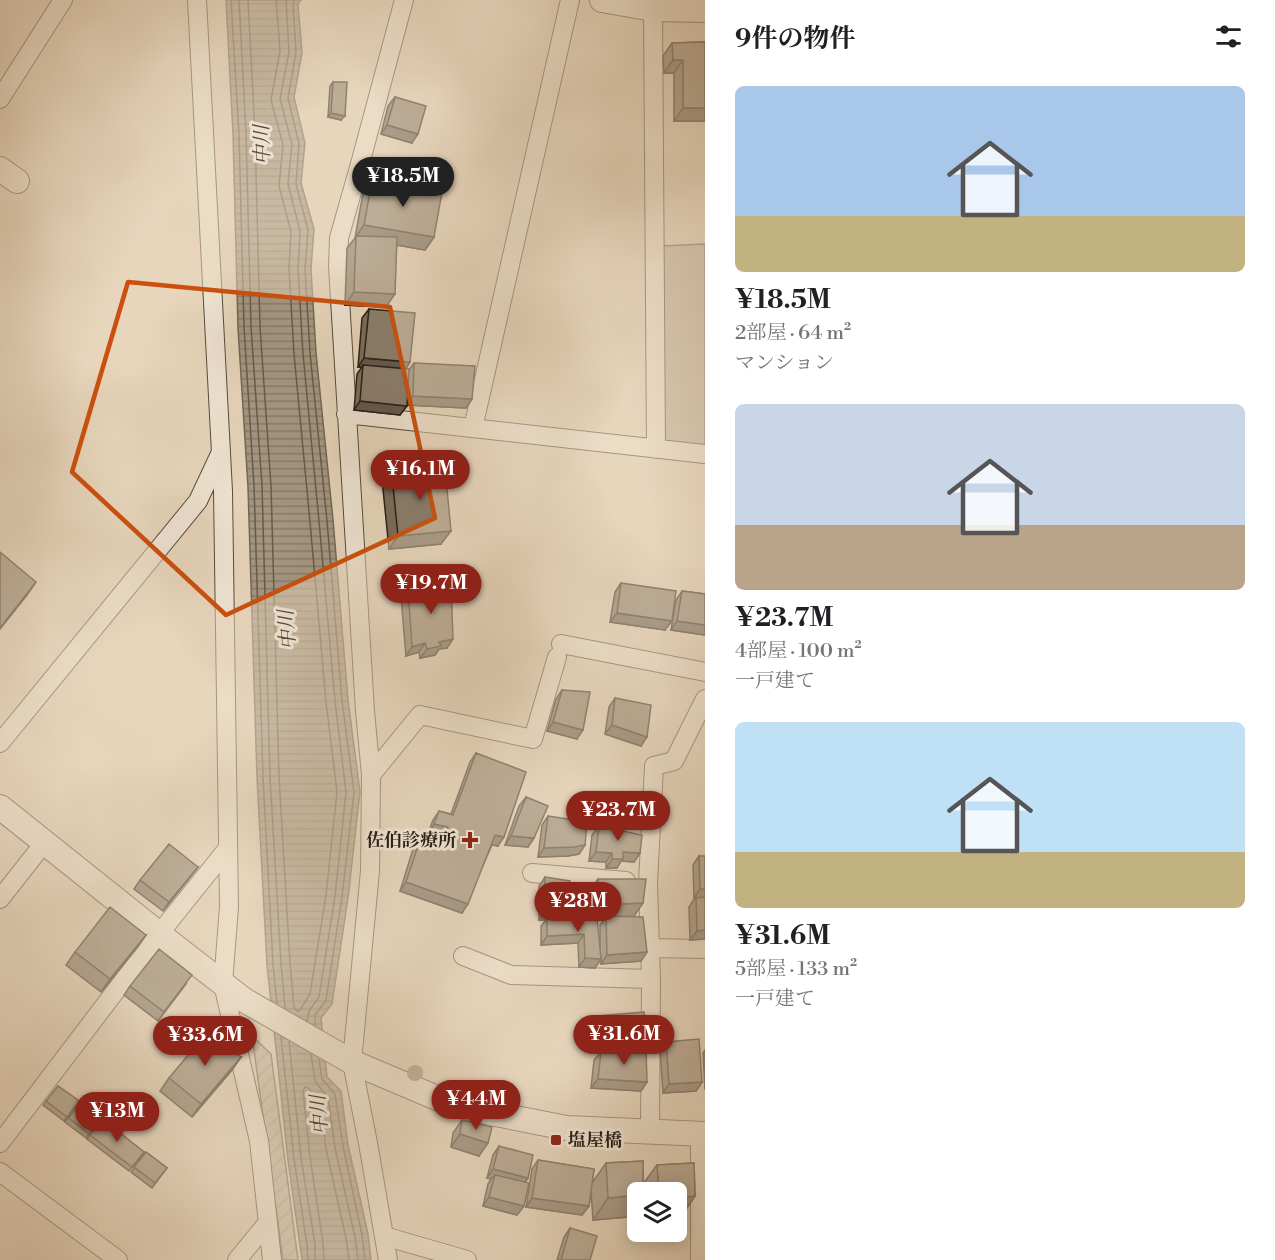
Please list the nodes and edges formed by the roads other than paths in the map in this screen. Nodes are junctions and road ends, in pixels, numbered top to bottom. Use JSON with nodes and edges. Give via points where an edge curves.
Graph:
{"nodes":[{"id":1,"x":63,"y":0,"type":"edge"},
{"id":2,"x":197,"y":0,"type":"edge"},
{"id":3,"x":404,"y":0,"type":"edge"},
{"id":4,"x":570,"y":0,"type":"edge"},
{"id":5,"x":602,"y":0,"type":"edge"},
{"id":6,"x":652,"y":9,"type":"junction"},
{"id":7,"x":705,"y":10,"type":"edge"},
{"id":8,"x":0,"y":99,"type":"edge"},
{"id":9,"x":346,"y":414,"type":"junction"},
{"id":10,"x":473,"y":428,"type":"junction"},
{"id":11,"x":656,"y":449,"type":"junction"},
{"id":12,"x":220,"y":452,"type":"junction"},
{"id":13,"x":705,"y":454,"type":"edge"},
{"id":14,"x":705,"y":672,"type":"edge"},
{"id":15,"x":705,"y":699,"type":"edge"},
{"id":16,"x":0,"y":743,"type":"edge"},
{"id":17,"x":371,"y":776,"type":"junction"},
{"id":18,"x":0,"y":807,"type":"edge"},
{"id":19,"x":44,"y":843,"type":"junction"},
{"id":20,"x":228,"y":848,"type":"junction"},
{"id":21,"x":532,"y":873,"type":"dead end"},
{"id":22,"x":648,"y":883,"type":"junction"},
{"id":23,"x":0,"y":899,"type":"edge"},
{"id":24,"x":159,"y":934,"type":"junction"},
{"id":25,"x":650,"y":948,"type":"junction"},
{"id":26,"x":705,"y":949,"type":"edge"},
{"id":27,"x":463,"y":956,"type":"dead end"},
{"id":28,"x":651,"y":979,"type":"junction"},
{"id":29,"x":223,"y":984,"type":"junction"},
{"id":30,"x":345,"y":1058,"type":"junction"},
{"id":31,"x":650,"y":1132,"type":"junction"},
{"id":32,"x":702,"y":1134,"type":"edge"},
{"id":33,"x":0,"y":1143,"type":"edge"},
{"id":34,"x":0,"y":1172,"type":"edge"},
{"id":35,"x":268,"y":1222,"type":"junction"},
{"id":36,"x":384,"y":1236,"type":"junction"},
{"id":37,"x":118,"y":1260,"type":"edge"},
{"id":38,"x":237,"y":1260,"type":"edge"},
{"id":39,"x":272,"y":1260,"type":"edge"},
{"id":40,"x":388,"y":1260,"type":"edge"},
{"id":41,"x":467,"y":1260,"type":"edge"},
{"id":42,"x":700,"y":1260,"type":"edge"}],
"edges":[{"from":1,"to":8,"type":"street"},
{"from":2,"to":12,"type":"street"},
{"from":3,"to":9,"type":"street","via":[[339,238]]},
{"from":4,"to":10,"type":"street"},
{"from":5,"to":6,"type":"street"},
{"from":6,"to":7,"type":"street"},
{"from":6,"to":11,"type":"street"},
{"from":9,"to":10,"type":"street"},
{"from":9,"to":17,"type":"street"},
{"from":10,"to":11,"type":"street"},
{"from":11,"to":13,"type":"street"},
{"from":12,"to":16,"type":"street","via":[[198,501]]},
{"from":12,"to":20,"type":"street"},
{"from":14,"to":17,"type":"street","via":[[559,650],[533,739],[420,715]]},
{"from":15,"to":22,"type":"street","via":[[674,760],[654,766]]},
{"from":17,"to":30,"type":"street","via":[[370,871]]},
{"from":18,"to":19,"type":"street"},
{"from":19,"to":23,"type":"street"},
{"from":19,"to":24,"type":"street"},
{"from":20,"to":24,"type":"street"},
{"from":20,"to":29,"type":"street","via":[[229,907]]},
{"from":21,"to":22,"type":"street"},
{"from":22,"to":25,"type":"street"},
{"from":24,"to":29,"type":"street"},
{"from":24,"to":33,"type":"street"},
{"from":25,"to":26,"type":"street"},
{"from":25,"to":28,"type":"street"},
{"from":27,"to":28,"type":"street","via":[[511,975]]},
{"from":28,"to":31,"type":"street"},
{"from":29,"to":30,"type":"street"},
{"from":29,"to":35,"type":"street","via":[[259,1141]]},
{"from":30,"to":31,"type":"street","via":[[444,1101],[496,1114],[566,1128]]},
{"from":30,"to":36,"type":"street","via":[[368,1143]]},
{"from":31,"to":32,"type":"street"},
{"from":32,"to":42,"type":"street"},
{"from":34,"to":37,"type":"street"},
{"from":35,"to":38,"type":"street"},
{"from":35,"to":39,"type":"street"},
{"from":36,"to":40,"type":"street"},
{"from":36,"to":41,"type":"street"}]}
